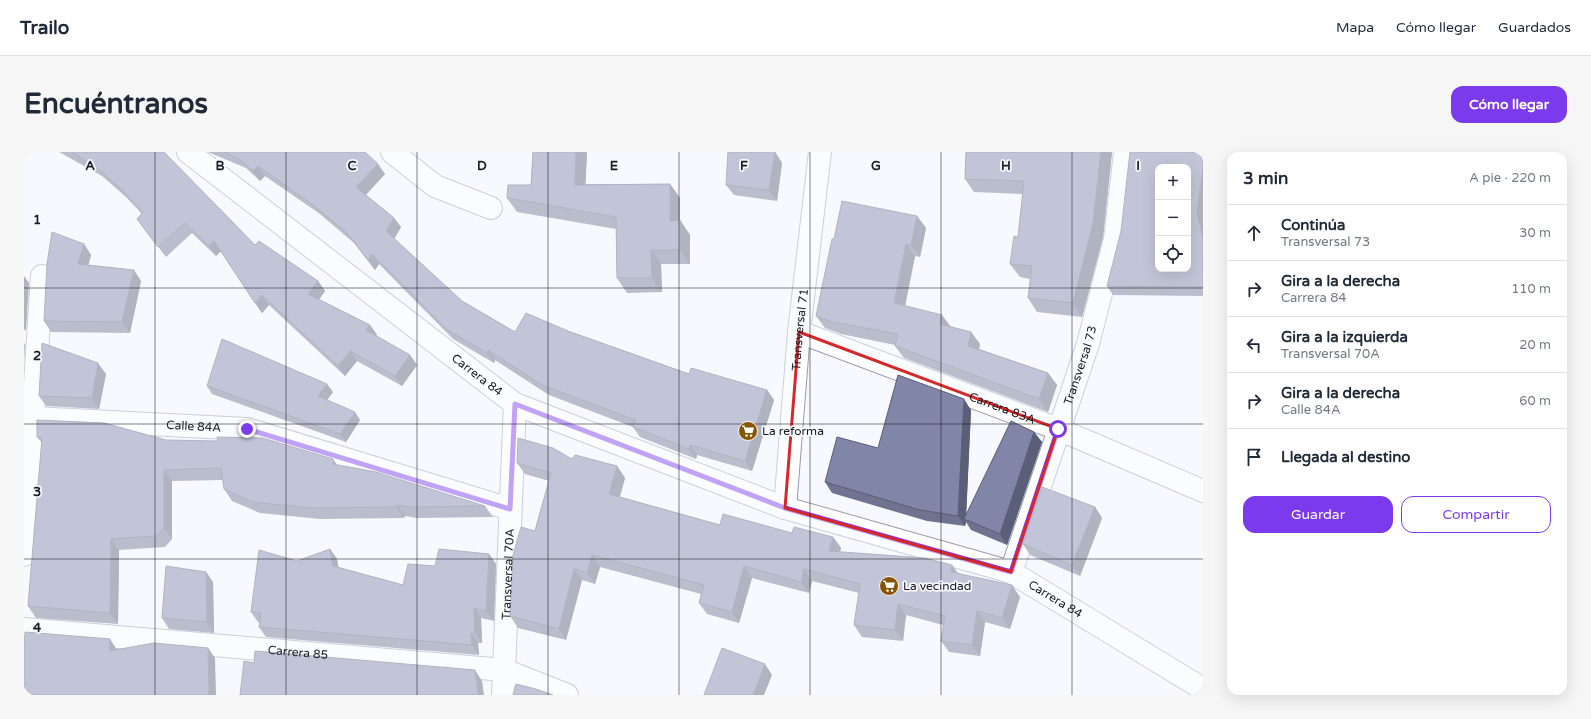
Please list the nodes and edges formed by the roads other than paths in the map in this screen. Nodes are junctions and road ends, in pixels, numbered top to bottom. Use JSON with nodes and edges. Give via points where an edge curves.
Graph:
{"nodes":[{"id":1,"x":188,"y":152,"type":"edge"},
{"id":2,"x":392,"y":152,"type":"edge"},
{"id":3,"x":820,"y":152,"type":"edge"},
{"id":4,"x":1125,"y":152,"type":"edge"},
{"id":5,"x":491,"y":208,"type":"dead end"},
{"id":6,"x":42,"y":276,"type":"dead end"},
{"id":7,"x":799,"y":332,"type":"junction"},
{"id":8,"x":515,"y":404,"type":"junction"},
{"id":9,"x":33,"y":418,"type":"junction"},
{"id":10,"x":1058,"y":429,"type":"junction"},
{"id":11,"x":1203,"y":491,"type":"edge"},
{"id":12,"x":785,"y":508,"type":"junction"},
{"id":13,"x":510,"y":509,"type":"junction"},
{"id":14,"x":24,"y":555,"type":"edge"},
{"id":15,"x":1011,"y":572,"type":"junction"},
{"id":16,"x":24,"y":629,"type":"edge"},
{"id":17,"x":504,"y":670,"type":"junction"},
{"id":18,"x":1203,"y":689,"type":"edge"},
{"id":19,"x":503,"y":695,"type":"edge"},
{"id":20,"x":567,"y":695,"type":"edge"}],
"edges":[{"from":1,"to":8,"type":"street","name":"Carrera 84"},
{"from":2,"to":5,"type":"street","via":[[435,186]]},
{"from":3,"to":7,"type":"street","name":"Transversal 71"},
{"from":4,"to":10,"type":"street","name":"Transversal 73","via":[[1115,239],[1088,344]]},
{"from":6,"to":9,"type":"street"},
{"from":7,"to":10,"type":"street","name":"Carrera 83A"},
{"from":7,"to":12,"type":"street","name":"Transversal 71"},
{"from":8,"to":12,"type":"street","name":"Carrera 84"},
{"from":8,"to":13,"type":"street","name":"Transversal 70A"},
{"from":9,"to":13,"type":"street","name":"Calle 84A","via":[[247,429]]},
{"from":9,"to":14,"type":"street"},
{"from":10,"to":11,"type":"street","name":"Carrera 83A"},
{"from":10,"to":15,"type":"street","name":"Transversal 73"},
{"from":12,"to":15,"type":"street","name":"Carrera 84"},
{"from":13,"to":17,"type":"street","name":"Transversal 70A"},
{"from":15,"to":18,"type":"street","name":"Carrera 84"},
{"from":16,"to":17,"type":"street","name":"Carrera 85"},
{"from":17,"to":19,"type":"street","name":"Transversal 70A"},
{"from":17,"to":20,"type":"street","name":"Carrera 85"}]}
